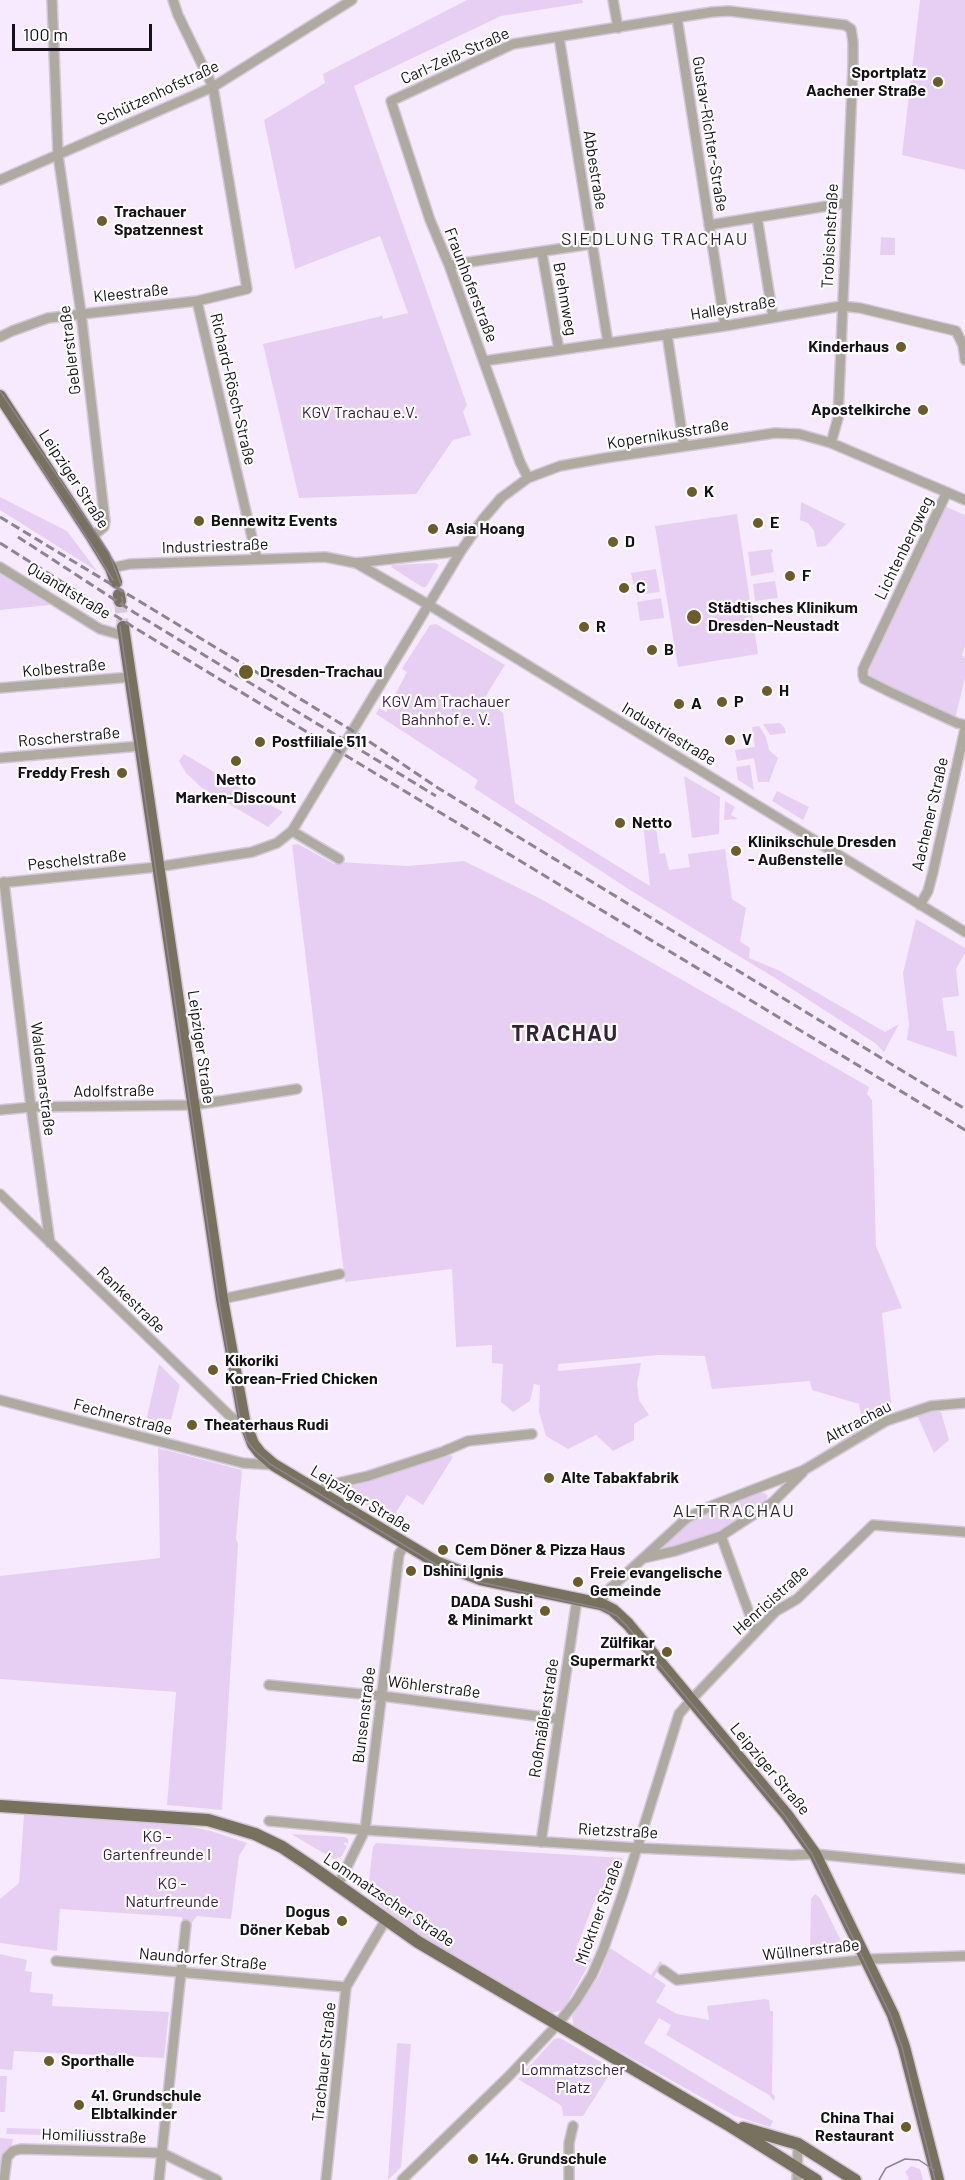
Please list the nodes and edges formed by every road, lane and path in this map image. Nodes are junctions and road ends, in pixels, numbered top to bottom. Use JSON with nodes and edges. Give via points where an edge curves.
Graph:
{"nodes":[{"id":1,"x":52,"y":0,"type":"edge"},
{"id":2,"x":173,"y":0,"type":"edge"},
{"id":3,"x":352,"y":0,"type":"edge"},
{"id":4,"x":613,"y":0,"type":"edge"},
{"id":5,"x":677,"y":18,"type":"junction"},
{"id":6,"x":618,"y":28,"type":"junction"},
{"id":7,"x":851,"y":29,"type":"joint"},
{"id":8,"x":559,"y":37,"type":"junction"},
{"id":9,"x":213,"y":87,"type":"junction"},
{"id":10,"x":391,"y":101,"type":"joint"},
{"id":11,"x":58,"y":154,"type":"junction"},
{"id":12,"x":0,"y":180,"type":"edge"},
{"id":13,"x":846,"y":203,"type":"junction"},
{"id":14,"x":757,"y":217,"type":"junction"},
{"id":15,"x":709,"y":225,"type":"junction"},
{"id":16,"x":592,"y":244,"type":"junction"},
{"id":17,"x":542,"y":253,"type":"junction"},
{"id":18,"x":449,"y":265,"type":"junction"},
{"id":19,"x":197,"y":301,"type":"junction"},
{"id":20,"x":841,"y":306,"type":"junction"},
{"id":21,"x":81,"y":313,"type":"junction"},
{"id":22,"x":773,"y":317,"type":"junction"},
{"id":23,"x":725,"y":326,"type":"junction"},
{"id":24,"x":667,"y":334,"type":"junction"},
{"id":25,"x":0,"y":337,"type":"edge"},
{"id":26,"x":608,"y":343,"type":"junction"},
{"id":27,"x":559,"y":350,"type":"junction"},
{"id":28,"x":965,"y":360,"type":"edge"},
{"id":29,"x":483,"y":361,"type":"junction"},
{"id":30,"x":0,"y":396,"type":"edge"},
{"id":31,"x":831,"y":443,"type":"junction"},
{"id":32,"x":684,"y":446,"type":"junction"},
{"id":33,"x":528,"y":478,"type":"junction"},
{"id":34,"x":947,"y":492,"type":"junction"},
{"id":35,"x":965,"y":500,"type":"edge"},
{"id":36,"x":92,"y":537,"type":"junction"},
{"id":37,"x":461,"y":551,"type":"junction"},
{"id":38,"x":257,"y":559,"type":"junction"},
{"id":39,"x":356,"y":562,"type":"junction"},
{"id":40,"x":0,"y":567,"type":"edge"},
{"id":41,"x":111,"y":568,"type":"junction"},
{"id":42,"x":116,"y":582,"type":"dead end"},
{"id":43,"x":429,"y":605,"type":"junction"},
{"id":44,"x":124,"y":632,"type":"joint"},
{"id":45,"x":130,"y":677,"type":"junction"},
{"id":46,"x":0,"y":688,"type":"edge"},
{"id":47,"x":965,"y":727,"type":"edge"},
{"id":48,"x":140,"y":746,"type":"junction"},
{"id":49,"x":0,"y":758,"type":"edge"},
{"id":50,"x":292,"y":831,"type":"junction"},
{"id":51,"x":339,"y":859,"type":"dead end"},
{"id":52,"x":157,"y":867,"type":"junction"},
{"id":53,"x":2,"y":883,"type":"edge"},
{"id":54,"x":920,"y":905,"type":"junction"},
{"id":55,"x":965,"y":932,"type":"edge"},
{"id":56,"x":297,"y":1089,"type":"dead end"},
{"id":57,"x":193,"y":1105,"type":"junction"},
{"id":58,"x":31,"y":1107,"type":"junction"},
{"id":59,"x":0,"y":1110,"type":"edge"},
{"id":60,"x":0,"y":1194,"type":"edge"},
{"id":61,"x":50,"y":1243,"type":"junction"},
{"id":62,"x":340,"y":1274,"type":"dead end"},
{"id":63,"x":222,"y":1299,"type":"junction"},
{"id":64,"x":0,"y":1400,"type":"edge"},
{"id":65,"x":965,"y":1402,"type":"edge"},
{"id":66,"x":244,"y":1420,"type":"junction"},
{"id":67,"x":532,"y":1434,"type":"dead end"},
{"id":68,"x":274,"y":1465,"type":"junction"},
{"id":69,"x":804,"y":1470,"type":"junction"},
{"id":70,"x":318,"y":1492,"type":"junction"},
{"id":71,"x":965,"y":1532,"type":"edge"},
{"id":72,"x":721,"y":1536,"type":"junction"},
{"id":73,"x":405,"y":1545,"type":"junction"},
{"id":74,"x":643,"y":1558,"type":"junction"},
{"id":75,"x":578,"y":1599,"type":"junction"},
{"id":76,"x":601,"y":1604,"type":"junction"},
{"id":77,"x":756,"y":1632,"type":"junction"},
{"id":78,"x":269,"y":1685,"type":"dead end"},
{"id":79,"x":382,"y":1696,"type":"junction"},
{"id":80,"x":692,"y":1700,"type":"junction"},
{"id":81,"x":560,"y":1719,"type":"junction"},
{"id":82,"x":0,"y":1806,"type":"edge"},
{"id":83,"x":269,"y":1821,"type":"dead end"},
{"id":84,"x":365,"y":1830,"type":"junction"},
{"id":85,"x":541,"y":1842,"type":"junction"},
{"id":86,"x":638,"y":1848,"type":"junction"},
{"id":87,"x":814,"y":1854,"type":"junction"},
{"id":88,"x":965,"y":1869,"type":"edge"},
{"id":89,"x":338,"y":1885,"type":"junction"},
{"id":90,"x":385,"y":1921,"type":"junction"},
{"id":91,"x":186,"y":1925,"type":"dead end"},
{"id":92,"x":965,"y":1956,"type":"edge"},
{"id":93,"x":56,"y":1960,"type":"dead end"},
{"id":94,"x":867,"y":1960,"type":"junction"},
{"id":95,"x":663,"y":1970,"type":"dead end"},
{"id":96,"x":182,"y":1971,"type":"junction"},
{"id":97,"x":346,"y":1988,"type":"junction"},
{"id":98,"x":557,"y":2025,"type":"junction"},
{"id":99,"x":727,"y":2124,"type":"junction"},
{"id":100,"x":573,"y":2126,"type":"dead end"},
{"id":101,"x":798,"y":2144,"type":"junction"},
{"id":102,"x":162,"y":2152,"type":"junction"},
{"id":103,"x":797,"y":2167,"type":"junction"},
{"id":104,"x":4,"y":2180,"type":"edge"},
{"id":105,"x":159,"y":2180,"type":"edge"},
{"id":106,"x":217,"y":2180,"type":"edge"},
{"id":107,"x":326,"y":2180,"type":"edge"},
{"id":108,"x":402,"y":2180,"type":"edge"},
{"id":109,"x":569,"y":2180,"type":"edge"},
{"id":110,"x":797,"y":2180,"type":"edge"},
{"id":111,"x":816,"y":2180,"type":"edge"},
{"id":112,"x":855,"y":2180,"type":"edge"},
{"id":113,"x":938,"y":2180,"type":"edge"}],
"edges":[{"from":1,"to":11,"type":"street","name":"Geblerstraße"},
{"from":2,"to":9,"type":"street"},
{"from":3,"to":9,"type":"street","name":"Schützenhofstraße"},
{"from":4,"to":6,"type":"street"},
{"from":5,"to":6,"type":"street","name":"Carl-Zeiß-Straße"},
{"from":5,"to":7,"type":"street","name":"Carl-Zeiß-Straße","via":[[729,11],[845,25]]},
{"from":5,"to":15,"type":"street","name":"Gustav-Richter-Straße"},
{"from":6,"to":8,"type":"street","name":"Carl-Zeiß-Straße"},
{"from":7,"to":13,"type":"street","name":"Trobischstraße","via":[[853,65]]},
{"from":8,"to":10,"type":"street","name":"Carl-Zeiß-Straße","via":[[513,44]]},
{"from":8,"to":16,"type":"street","name":"Abbestraße"},
{"from":9,"to":11,"type":"street","name":"Schützenhofstraße"},
{"from":9,"to":19,"type":"street","name":"Richard-Rösch-Straße","via":[[247,289]]},
{"from":10,"to":18,"type":"street","name":"Fraunhoferstraße"},
{"from":11,"to":12,"type":"street","name":"Schützenhofstraße"},
{"from":11,"to":21,"type":"street","name":"Geblerstraße"},
{"from":13,"to":14,"type":"street"},
{"from":13,"to":20,"type":"street","name":"Trobischstraße"},
{"from":14,"to":15,"type":"street"},
{"from":14,"to":22,"type":"street"},
{"from":15,"to":23,"type":"street","name":"Gustav-Richter-Straße"},
{"from":16,"to":17,"type":"street"},
{"from":16,"to":26,"type":"street","name":"Abbestraße"},
{"from":17,"to":18,"type":"street"},
{"from":17,"to":27,"type":"street","name":"Brehmweg"},
{"from":18,"to":29,"type":"street","name":"Fraunhoferstraße"},
{"from":19,"to":21,"type":"street","name":"Kleestraße"},
{"from":19,"to":38,"type":"street","name":"Richard-Rösch-Straße"},
{"from":20,"to":22,"type":"street","name":"Halleystraße"},
{"from":20,"to":28,"type":"street","name":"Halleystraße","via":[[956,331]]},
{"from":20,"to":31,"type":"street","name":"Trobischstraße","via":[[838,418]]},
{"from":21,"to":25,"type":"street","name":"Kleestraße","via":[[48,318]]},
{"from":21,"to":36,"type":"street","name":"Geblerstraße","via":[[105,521],[104,527]]},
{"from":22,"to":23,"type":"street","name":"Halleystraße"},
{"from":23,"to":24,"type":"street","name":"Halleystraße"},
{"from":24,"to":26,"type":"street","name":"Halleystraße"},
{"from":24,"to":32,"type":"street"},
{"from":26,"to":27,"type":"street","name":"Halleystraße"},
{"from":27,"to":29,"type":"street","name":"Halleystraße"},
{"from":29,"to":33,"type":"street","name":"Fraunhoferstraße"},
{"from":30,"to":36,"type":"main road","name":"Leipziger Straße"},
{"from":31,"to":32,"type":"street","name":"Kopernikusstraße","via":[[798,434],[775,433]]},
{"from":31,"to":34,"type":"street","name":"Kopernikusstraße"},
{"from":32,"to":33,"type":"street","name":"Kopernikusstraße","via":[[560,466]]},
{"from":33,"to":37,"type":"street","name":"Kopernikusstraße","via":[[501,498]]},
{"from":34,"to":35,"type":"street","name":"Kopernikusstraße"},
{"from":34,"to":47,"type":"street","name":"Lichtenbergweg","via":[[863,675],[864,679]]},
{"from":36,"to":41,"type":"main road","name":"Leipziger Straße"},
{"from":37,"to":39,"type":"street","name":"Industriestraße"},
{"from":37,"to":43,"type":"street","name":"Kopernikusstraße"},
{"from":38,"to":39,"type":"street","name":"Industriestraße","via":[[325,557]]},
{"from":38,"to":41,"type":"street","name":"Industriestraße"},
{"from":39,"to":43,"type":"street","name":"Industriestraße"},
{"from":40,"to":44,"type":"street","name":"Quandtstraße","via":[[100,629]]},
{"from":41,"to":42,"type":"main road","name":"Leipziger Straße"},
{"from":43,"to":50,"type":"street","name":"Kopernikusstraße"},
{"from":43,"to":54,"type":"street","name":"Industriestraße"},
{"from":44,"to":45,"type":"main road","name":"Leipziger Straße"},
{"from":45,"to":46,"type":"street","name":"Kolbestraße"},
{"from":45,"to":48,"type":"main road","name":"Leipziger Straße"},
{"from":47,"to":54,"type":"street","name":"Aachener Straße","via":[[930,881]]},
{"from":48,"to":49,"type":"street","name":"Roscherstraße"},
{"from":48,"to":52,"type":"main road","name":"Leipziger Straße"},
{"from":50,"to":51,"type":"street"},
{"from":50,"to":52,"type":"street","name":"Peschelstraße","via":[[277,843],[252,852]]},
{"from":52,"to":53,"type":"street","name":"Peschelstraße"},
{"from":52,"to":57,"type":"main road","name":"Leipziger Straße"},
{"from":53,"to":58,"type":"street","name":"Waldemarstraße"},
{"from":54,"to":55,"type":"street","name":"Industriestraße"},
{"from":56,"to":57,"type":"street","name":"Adolfstraße"},
{"from":57,"to":58,"type":"street","name":"Adolfstraße"},
{"from":57,"to":63,"type":"main road","name":"Leipziger Straße"},
{"from":58,"to":59,"type":"street","name":"Adolfstraße"},
{"from":58,"to":61,"type":"street","name":"Waldemarstraße"},
{"from":60,"to":61,"type":"street","name":"Rankestraße"},
{"from":61,"to":66,"type":"street","name":"Rankestraße","via":[[231,1417]]},
{"from":62,"to":63,"type":"street"},
{"from":63,"to":66,"type":"main road","name":"Leipziger Straße"},
{"from":64,"to":68,"type":"street","name":"Fechnerstraße","via":[[243,1463]]},
{"from":65,"to":69,"type":"street","name":"Alttrachau","via":[[931,1406],[886,1421]]},
{"from":66,"to":68,"type":"main road","name":"Leipziger Straße","via":[[253,1444]]},
{"from":67,"to":70,"type":"street","via":[[468,1441],[368,1476],[329,1485]]},
{"from":68,"to":70,"type":"main road","name":"Leipziger Straße"},
{"from":69,"to":72,"type":"street","name":"Alttrachau","via":[[773,1502]]},
{"from":69,"to":74,"type":"street","name":"Alttrachau","via":[[687,1518]]},
{"from":70,"to":73,"type":"main road","name":"Leipziger Straße"},
{"from":71,"to":77,"type":"street","name":"Henricistraße","via":[[873,1525],[797,1599],[776,1611]]},
{"from":72,"to":74,"type":"street","name":"Alttrachau"},
{"from":72,"to":77,"type":"street"},
{"from":73,"to":75,"type":"main road","name":"Leipziger Straße","via":[[455,1571],[480,1579]]},
{"from":73,"to":79,"type":"street","name":"Bunsenstraße","via":[[399,1554]]},
{"from":74,"to":76,"type":"street","name":"Alttrachau","via":[[605,1593]]},
{"from":75,"to":76,"type":"main road","name":"Leipziger Straße"},
{"from":75,"to":81,"type":"street","name":"Roßmäßlerstraße"},
{"from":76,"to":80,"type":"main road","name":"Leipziger Straße","via":[[628,1624]]},
{"from":77,"to":80,"type":"street","name":"Henricistraße"},
{"from":78,"to":79,"type":"street","name":"Wöhlerstraße"},
{"from":79,"to":81,"type":"street","name":"Wöhlerstraße"},
{"from":79,"to":84,"type":"street","name":"Bunsenstraße"},
{"from":80,"to":86,"type":"street","name":"Micktner Straße","via":[[680,1714]]},
{"from":80,"to":87,"type":"main road","name":"Leipziger Straße","via":[[793,1822]]},
{"from":81,"to":85,"type":"street","name":"Roßmäßlerstraße"},
{"from":82,"to":89,"type":"main road","name":"Lommatzscher Straße","via":[[208,1820],[282,1847]]},
{"from":83,"to":84,"type":"street","name":"Rietzstraße"},
{"from":84,"to":85,"type":"street","name":"Rietzstraße"},
{"from":84,"to":89,"type":"street","name":"Bunsenstraße"},
{"from":85,"to":86,"type":"street","name":"Rietzstraße"},
{"from":86,"to":87,"type":"street","name":"Rietzstraße"},
{"from":86,"to":98,"type":"street","name":"Micktner Straße","via":[[592,1975]]},
{"from":87,"to":88,"type":"street","name":"Rietzstraße"},
{"from":87,"to":94,"type":"main road","name":"Leipziger Straße"},
{"from":89,"to":90,"type":"main road","name":"Lommatzscher Straße"},
{"from":90,"to":97,"type":"street","name":"Trachauer Straße"},
{"from":90,"to":98,"type":"main road","name":"Lommatzscher Straße"},
{"from":91,"to":96,"type":"street"},
{"from":92,"to":94,"type":"street","name":"Wüllnerstraße"},
{"from":93,"to":96,"type":"street","name":"Naundorfer Straße"},
{"from":94,"to":95,"type":"street","name":"Wüllnerstraße","via":[[677,1980]]},
{"from":94,"to":113,"type":"main road","name":"Leipziger Straße","via":[[904,2047]]},
{"from":96,"to":97,"type":"street","name":"Naundorfer Straße"},
{"from":96,"to":102,"type":"street"},
{"from":97,"to":107,"type":"street","name":"Trachauer Straße"},
{"from":98,"to":99,"type":"main road","name":"Lommatzscher Straße"},
{"from":98,"to":108,"type":"street","name":"Micktner Straße"},
{"from":99,"to":101,"type":"main road","name":"Lommatzscher Straße"},
{"from":99,"to":103,"type":"main road","name":"Lommatzscher Straße"},
{"from":100,"to":109,"type":"street"},
{"from":101,"to":103,"type":"street"},
{"from":101,"to":112,"type":"main road","name":"Lommatzscher Straße"},
{"from":102,"to":104,"type":"street","name":"Homiliusstraße","via":[[21,2149],[13,2151],[6,2161]]},
{"from":102,"to":105,"type":"street"},
{"from":102,"to":106,"type":"street","name":"Homiliusstraße"},
{"from":103,"to":110,"type":"street"},
{"from":103,"to":111,"type":"main road","name":"Lommatzscher Straße"}]}
